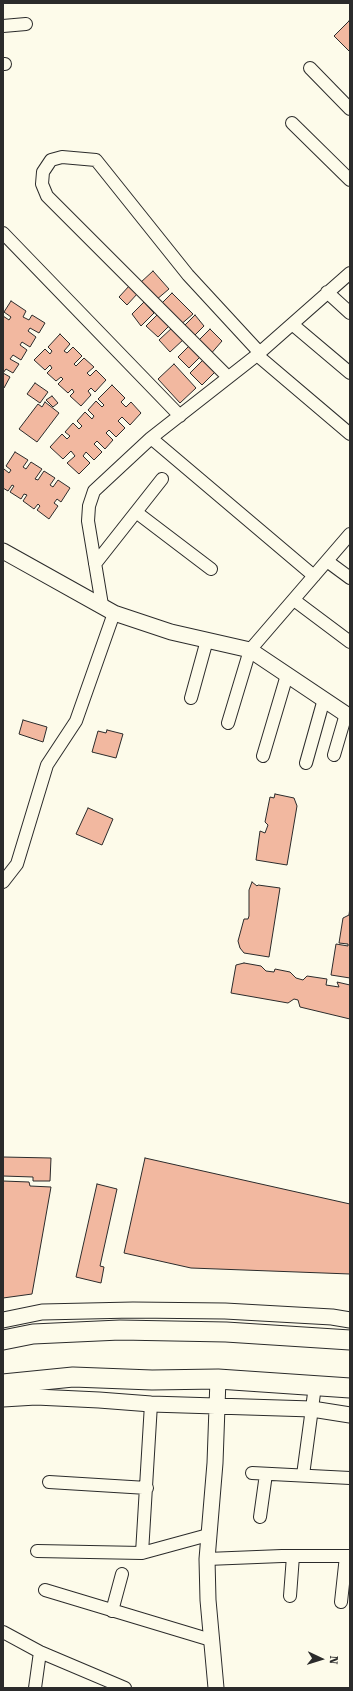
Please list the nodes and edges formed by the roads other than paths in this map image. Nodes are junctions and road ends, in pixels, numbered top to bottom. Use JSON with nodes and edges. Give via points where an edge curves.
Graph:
{"nodes":[{"id":1,"x":26,"y":24,"type":"dead end"},
{"id":2,"x":3,"y":26,"type":"edge"},
{"id":3,"x":310,"y":68,"type":"dead end"},
{"id":4,"x":350,"y":109,"type":"edge"},
{"id":5,"x":292,"y":123,"type":"dead end"},
{"id":6,"x":350,"y":180,"type":"edge"},
{"id":7,"x":3,"y":234,"type":"edge"},
{"id":8,"x":350,"y":273,"type":"edge"},
{"id":9,"x":327,"y":292,"type":"junction"},
{"id":10,"x":350,"y":313,"type":"edge"},
{"id":11,"x":292,"y":324,"type":"junction"},
{"id":12,"x":259,"y":354,"type":"junction"},
{"id":13,"x":350,"y":373,"type":"edge"},
{"id":14,"x":228,"y":377,"type":"junction"},
{"id":15,"x":180,"y":416,"type":"junction"},
{"id":16,"x":350,"y":434,"type":"edge"},
{"id":17,"x":151,"y":438,"type":"junction"},
{"id":18,"x":162,"y":479,"type":"dead end"},
{"id":19,"x":136,"y":512,"type":"junction"},
{"id":20,"x":350,"y":534,"type":"edge"},
{"id":21,"x":3,"y":551,"type":"edge"},
{"id":22,"x":328,"y":561,"type":"junction"},
{"id":23,"x":95,"y":564,"type":"junction"},
{"id":24,"x":211,"y":569,"type":"dead end"},
{"id":25,"x":314,"y":576,"type":"junction"},
{"id":26,"x":350,"y":578,"type":"edge"},
{"id":27,"x":294,"y":600,"type":"junction"},
{"id":28,"x":108,"y":609,"type":"junction"},
{"id":29,"x":206,"y":640,"type":"junction"},
{"id":30,"x":350,"y":642,"type":"edge"},
{"id":31,"x":250,"y":650,"type":"junction"},
{"id":32,"x":287,"y":675,"type":"junction"},
{"id":33,"x":190,"y":698,"type":"dead end"},
{"id":34,"x":324,"y":699,"type":"junction"},
{"id":35,"x":348,"y":716,"type":"edge"},
{"id":36,"x":228,"y":723,"type":"dead end"},
{"id":37,"x":334,"y":755,"type":"dead end"},
{"id":38,"x":263,"y":756,"type":"dead end"},
{"id":39,"x":306,"y":763,"type":"dead end"},
{"id":40,"x":3,"y":882,"type":"edge"},
{"id":41,"x":78,"y":1311,"type":"junction"},
{"id":42,"x":3,"y":1320,"type":"edge"},
{"id":43,"x":350,"y":1320,"type":"edge"},
{"id":44,"x":77,"y":1332,"type":"junction"},
{"id":45,"x":3,"y":1340,"type":"edge"},
{"id":46,"x":350,"y":1340,"type":"edge"},
{"id":47,"x":218,"y":1379,"type":"junction"},
{"id":48,"x":3,"y":1384,"type":"edge"},
{"id":49,"x":315,"y":1386,"type":"junction"},
{"id":50,"x":350,"y":1388,"type":"edge"},
{"id":51,"x":3,"y":1399,"type":"edge"},
{"id":52,"x":151,"y":1404,"type":"junction"},
{"id":53,"x":217,"y":1406,"type":"junction"},
{"id":54,"x":312,"y":1410,"type":"junction"},
{"id":55,"x":350,"y":1415,"type":"edge"},
{"id":56,"x":252,"y":1473,"type":"dead end"},
{"id":57,"x":266,"y":1474,"type":"junction"},
{"id":58,"x":303,"y":1475,"type":"junction"},
{"id":59,"x":350,"y":1478,"type":"edge"},
{"id":60,"x":49,"y":1482,"type":"dead end"},
{"id":61,"x":147,"y":1488,"type":"junction"},
{"id":62,"x":260,"y":1517,"type":"dead end"},
{"id":63,"x":208,"y":1535,"type":"junction"},
{"id":64,"x":37,"y":1551,"type":"dead end"},
{"id":65,"x":142,"y":1553,"type":"junction"},
{"id":66,"x":294,"y":1556,"type":"junction"},
{"id":67,"x":348,"y":1556,"type":"edge"},
{"id":68,"x":207,"y":1558,"type":"junction"},
{"id":69,"x":122,"y":1574,"type":"dead end"},
{"id":70,"x":45,"y":1590,"type":"dead end"},
{"id":71,"x":290,"y":1596,"type":"dead end"},
{"id":72,"x":341,"y":1602,"type":"dead end"},
{"id":73,"x":112,"y":1611,"type":"junction"},
{"id":74,"x":3,"y":1632,"type":"edge"},
{"id":75,"x":211,"y":1640,"type":"junction"},
{"id":76,"x":40,"y":1652,"type":"junction"},
{"id":77,"x":35,"y":1688,"type":"edge"},
{"id":78,"x":124,"y":1688,"type":"edge"},
{"id":79,"x":216,"y":1688,"type":"edge"}],
"edges":[{"from":1,"to":2,"type":"street"},
{"from":3,"to":4,"type":"street"},
{"from":5,"to":6,"type":"street"},
{"from":7,"to":15,"type":"street"},
{"from":8,"to":9,"type":"street"},
{"from":9,"to":10,"type":"street"},
{"from":9,"to":11,"type":"street"},
{"from":11,"to":12,"type":"street"},
{"from":11,"to":13,"type":"street"},
{"from":12,"to":14,"type":"street"},
{"from":12,"to":14,"type":"street","via":[[188,275],[96,160],[62,157],[51,160],[43,172],[42,184],[47,196]]},
{"from":12,"to":16,"type":"street"},
{"from":14,"to":15,"type":"street"},
{"from":15,"to":17,"type":"street"},
{"from":17,"to":23,"type":"street","via":[[94,491],[88,521]]},
{"from":17,"to":25,"type":"street"},
{"from":18,"to":19,"type":"street"},
{"from":19,"to":23,"type":"street"},
{"from":19,"to":24,"type":"street"},
{"from":20,"to":22,"type":"street"},
{"from":21,"to":28,"type":"street"},
{"from":22,"to":25,"type":"street"},
{"from":22,"to":26,"type":"street"},
{"from":23,"to":28,"type":"street"},
{"from":25,"to":27,"type":"street"},
{"from":27,"to":30,"type":"street"},
{"from":27,"to":31,"type":"street"},
{"from":28,"to":29,"type":"street","via":[[171,632]]},
{"from":28,"to":40,"type":"street","via":[[76,722],[48,765],[17,864]]},
{"from":29,"to":31,"type":"street"},
{"from":29,"to":33,"type":"street"},
{"from":31,"to":32,"type":"street"},
{"from":31,"to":36,"type":"street"},
{"from":32,"to":34,"type":"street"},
{"from":32,"to":38,"type":"street"},
{"from":34,"to":35,"type":"street"},
{"from":34,"to":39,"type":"street"},
{"from":35,"to":37,"type":"street"},
{"from":41,"to":42,"type":"street","via":[[42,1312]]},
{"from":41,"to":43,"type":"street","via":[[225,1311]]},
{"from":41,"to":44,"type":"street"},
{"from":44,"to":45,"type":"main road","via":[[33,1334]]},
{"from":44,"to":46,"type":"main road","via":[[226,1332]]},
{"from":47,"to":48,"type":"main road","via":[[72,1377]]},
{"from":47,"to":49,"type":"main road"},
{"from":47,"to":53,"type":"street"},
{"from":49,"to":50,"type":"main road"},
{"from":49,"to":54,"type":"street"},
{"from":51,"to":52,"type":"street","via":[[36,1397]]},
{"from":52,"to":53,"type":"street"},
{"from":52,"to":61,"type":"street"},
{"from":53,"to":54,"type":"street"},
{"from":53,"to":63,"type":"street"},
{"from":54,"to":55,"type":"street"},
{"from":54,"to":58,"type":"street"},
{"from":56,"to":57,"type":"street"},
{"from":57,"to":58,"type":"street"},
{"from":57,"to":62,"type":"street"},
{"from":58,"to":59,"type":"street"},
{"from":60,"to":61,"type":"street"},
{"from":61,"to":65,"type":"street"},
{"from":63,"to":65,"type":"street"},
{"from":63,"to":68,"type":"street"},
{"from":64,"to":65,"type":"street"},
{"from":66,"to":67,"type":"street"},
{"from":66,"to":68,"type":"street"},
{"from":66,"to":71,"type":"street"},
{"from":67,"to":72,"type":"street"},
{"from":68,"to":75,"type":"street"},
{"from":69,"to":73,"type":"street"},
{"from":70,"to":73,"type":"street"},
{"from":73,"to":75,"type":"street"},
{"from":74,"to":76,"type":"street"},
{"from":75,"to":79,"type":"street"},
{"from":76,"to":77,"type":"street"},
{"from":76,"to":78,"type":"street"}]}
